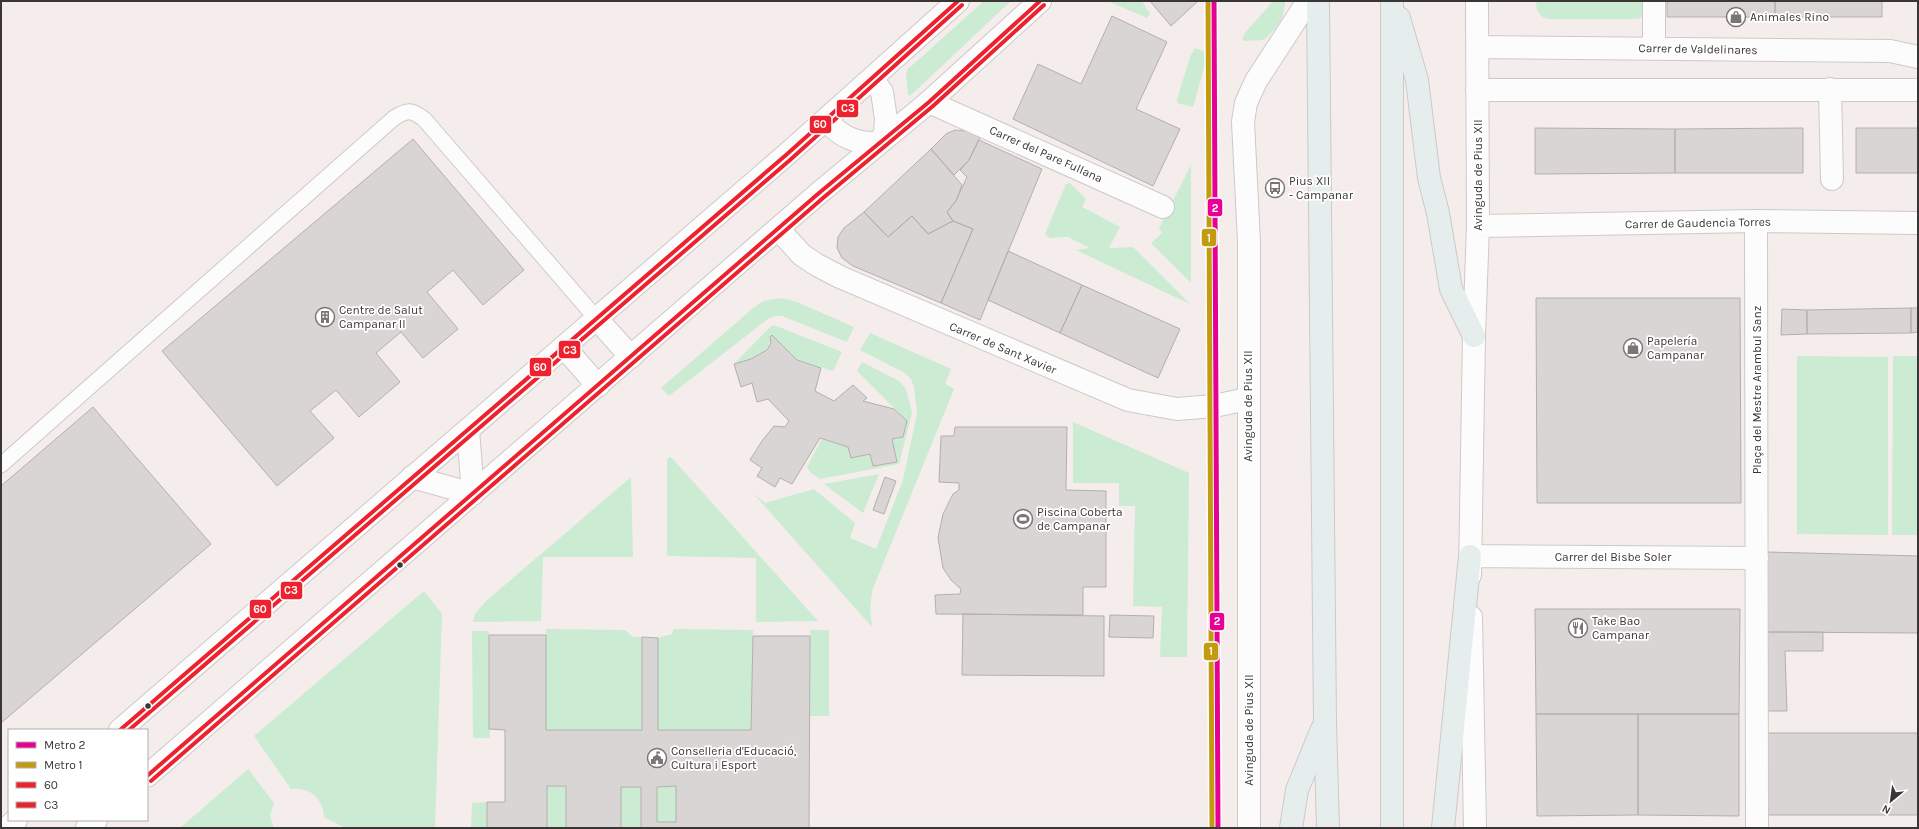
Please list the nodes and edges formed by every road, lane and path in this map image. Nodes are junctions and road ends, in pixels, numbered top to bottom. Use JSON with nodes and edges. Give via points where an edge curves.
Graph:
{"nodes":[{"id":1,"x":958,"y":1,"type":"edge"},
{"id":2,"x":1040,"y":1,"type":"edge"},
{"id":3,"x":1308,"y":1,"type":"edge"},
{"id":4,"x":1318,"y":1,"type":"edge"},
{"id":5,"x":1393,"y":1,"type":"edge"},
{"id":6,"x":1477,"y":1,"type":"edge"},
{"id":7,"x":1654,"y":1,"type":"edge"},
{"id":8,"x":1478,"y":47,"type":"junction"},
{"id":9,"x":1654,"y":48,"type":"junction"},
{"id":10,"x":1918,"y":57,"type":"edge"},
{"id":11,"x":872,"y":79,"type":"junction"},
{"id":12,"x":1830,"y":89,"type":"junction"},
{"id":13,"x":1477,"y":90,"type":"junction"},
{"id":14,"x":1918,"y":90,"type":"edge"},
{"id":15,"x":929,"y":102,"type":"junction"},
{"id":16,"x":826,"y":120,"type":"junction"},
{"id":17,"x":880,"y":142,"type":"junction"},
{"id":18,"x":1832,"y":179,"type":"dead end"},
{"id":19,"x":1163,"y":207,"type":"dead end"},
{"id":20,"x":1756,"y":222,"type":"junction"},
{"id":21,"x":1918,"y":223,"type":"edge"},
{"id":22,"x":1478,"y":226,"type":"junction"},
{"id":23,"x":778,"y":230,"type":"junction"},
{"id":24,"x":596,"y":318,"type":"junction"},
{"id":25,"x":1474,"y":336,"type":"junction"},
{"id":26,"x":564,"y":347,"type":"junction"},
{"id":27,"x":631,"y":357,"type":"junction"},
{"id":28,"x":598,"y":386,"type":"junction"},
{"id":29,"x":1247,"y":400,"type":"junction"},
{"id":30,"x":468,"y":430,"type":"junction"},
{"id":31,"x":1,"y":465,"type":"edge"},
{"id":32,"x":412,"y":477,"type":"junction"},
{"id":33,"x":473,"y":494,"type":"junction"},
{"id":34,"x":1470,"y":556,"type":"junction"},
{"id":35,"x":1757,"y":558,"type":"junction"},
{"id":36,"x":1325,"y":723,"type":"junction"},
{"id":37,"x":121,"y":729,"type":"edge"},
{"id":38,"x":148,"y":775,"type":"edge"},
{"id":39,"x":15,"y":821,"type":"edge"},
{"id":40,"x":95,"y":821,"type":"edge"},
{"id":41,"x":7,"y":828,"type":"edge"},
{"id":42,"x":87,"y":828,"type":"edge"},
{"id":43,"x":1249,"y":828,"type":"edge"},
{"id":44,"x":1291,"y":828,"type":"edge"},
{"id":45,"x":1328,"y":828,"type":"edge"},
{"id":46,"x":1392,"y":828,"type":"edge"},
{"id":47,"x":1443,"y":828,"type":"edge"},
{"id":48,"x":1475,"y":828,"type":"edge"},
{"id":49,"x":1757,"y":828,"type":"edge"}],
"edges":[{"from":1,"to":11,"type":"street"},
{"from":2,"to":15,"type":"street"},
{"from":3,"to":29,"type":"street","name":"Avinguda de Pius XII","via":[[1256,81],[1246,103],[1243,122],[1248,242]]},
{"from":4,"to":36,"type":"main road"},
{"from":5,"to":25,"type":"main road","via":[[1417,80],[1429,178],[1438,213],[1451,289]]},
{"from":5,"to":46,"type":"main road"},
{"from":6,"to":8,"type":"street","name":"Avinguda de Pius XII"},
{"from":7,"to":9,"type":"street"},
{"from":8,"to":9,"type":"street","name":"Carrer de Valdelinares"},
{"from":8,"to":13,"type":"street","name":"Avinguda de Pius XII"},
{"from":9,"to":10,"type":"street","name":"Carrer de Valdelinares","via":[[1890,51]]},
{"from":11,"to":16,"type":"street"},
{"from":11,"to":17,"type":"street","via":[[882,92],[886,119],[885,132]]},
{"from":12,"to":13,"type":"street"},
{"from":12,"to":14,"type":"street"},
{"from":12,"to":18,"type":"street"},
{"from":13,"to":22,"type":"street","name":"Avinguda de Pius XII"},
{"from":15,"to":17,"type":"street"},
{"from":15,"to":19,"type":"street","name":"Carrer del Pare Fullana"},
{"from":16,"to":17,"type":"street","via":[[834,130],[853,140],[868,144]]},
{"from":16,"to":24,"type":"street"},
{"from":17,"to":23,"type":"street"},
{"from":20,"to":21,"type":"street","name":"Carrer de Gaudencia Torres"},
{"from":20,"to":22,"type":"street","name":"Carrer de Gaudencia Torres"},
{"from":20,"to":35,"type":"street","name":"Plaça del Mestre Arambul Sanz"},
{"from":22,"to":25,"type":"street","name":"Avinguda de Pius XII"},
{"from":23,"to":27,"type":"street"},
{"from":23,"to":29,"type":"street","name":"Carrer de Sant Xavier","via":[[802,255],[840,277],[1128,400],[1177,409]]},
{"from":24,"to":26,"type":"street"},
{"from":24,"to":27,"type":"street"},
{"from":24,"to":31,"type":"lane","via":[[424,119],[414,112],[403,112]]},
{"from":25,"to":34,"type":"street","name":"Avinguda de Pius XII"},
{"from":26,"to":28,"type":"street"},
{"from":26,"to":30,"type":"street"},
{"from":27,"to":28,"type":"street"},
{"from":28,"to":33,"type":"street"},
{"from":29,"to":43,"type":"street","name":"Avinguda de Pius XII"},
{"from":30,"to":32,"type":"street"},
{"from":30,"to":33,"type":"street"},
{"from":32,"to":33,"type":"street"},
{"from":32,"to":37,"type":"street"},
{"from":33,"to":38,"type":"street"},
{"from":34,"to":35,"type":"street","name":"Carrer del Bisbe Soler"},
{"from":34,"to":47,"type":"main road"},
{"from":34,"to":48,"type":"street","name":"Avinguda de Pius XII"},
{"from":35,"to":49,"type":"street","name":"Plaça del Mestre Arambul Sanz"},
{"from":36,"to":44,"type":"main road","via":[[1297,790]]},
{"from":36,"to":45,"type":"main road"},
{"from":39,"to":41,"type":"street"},
{"from":40,"to":42,"type":"street"}]}
